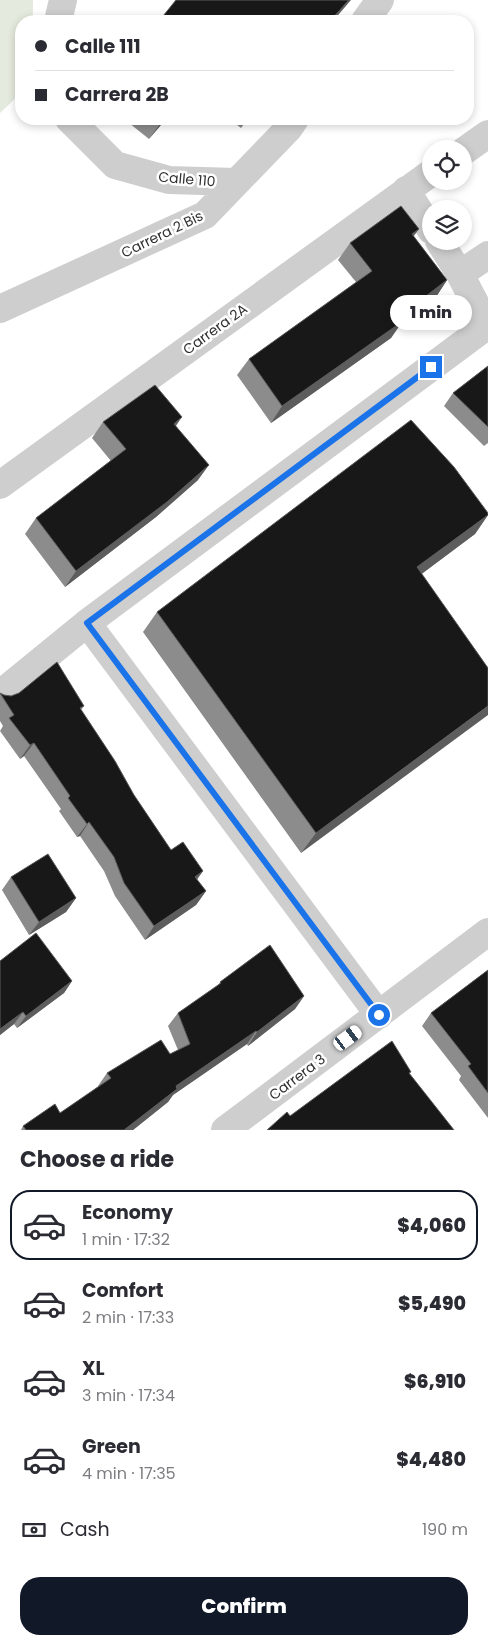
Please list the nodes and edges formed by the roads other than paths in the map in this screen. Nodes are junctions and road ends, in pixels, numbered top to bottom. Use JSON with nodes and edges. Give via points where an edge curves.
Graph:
{"nodes":[{"id":1,"x":63,"y":0,"type":"edge"},
{"id":2,"x":380,"y":0,"type":"edge"},
{"id":3,"x":59,"y":15,"type":"edge"},
{"id":4,"x":369,"y":15,"type":"edge"},
{"id":5,"x":75,"y":125,"type":"edge"},
{"id":6,"x":291,"y":125,"type":"edge"},
{"id":7,"x":488,"y":134,"type":"edge"},
{"id":8,"x":472,"y":145,"type":"edge"},
{"id":9,"x":422,"y":179,"type":"edge"},
{"id":10,"x":236,"y":182,"type":"junction"},
{"id":11,"x":406,"y":190,"type":"junction"},
{"id":12,"x":422,"y":216,"type":"edge"},
{"id":13,"x":445,"y":250,"type":"edge"},
{"id":14,"x":488,"y":255,"type":"edge"},
{"id":15,"x":460,"y":274,"type":"junction"},
{"id":16,"x":0,"y":310,"type":"edge"},
{"id":17,"x":488,"y":325,"type":"edge"},
{"id":18,"x":0,"y":485,"type":"edge"},
{"id":19,"x":87,"y":623,"type":"junction"},
{"id":20,"x":0,"y":694,"type":"edge"},
{"id":21,"x":488,"y":932,"type":"edge"},
{"id":22,"x":379,"y":1015,"type":"junction"},
{"id":23,"x":225,"y":1130,"type":"edge"}],
"edges":[{"from":1,"to":3,"type":"street"},
{"from":2,"to":4,"type":"street"},
{"from":5,"to":10,"type":"street","name":"Calle 110","via":[[115,165],[169,180]]},
{"from":6,"to":10,"type":"street","name":"Carrera 2 Bis"},
{"from":7,"to":8,"type":"street"},
{"from":9,"to":11,"type":"street","name":"Carrera 2A"},
{"from":10,"to":16,"type":"street","name":"Carrera 2 Bis","via":[[205,214]]},
{"from":11,"to":12,"type":"street"},
{"from":11,"to":18,"type":"street","name":"Carrera 2A"},
{"from":13,"to":15,"type":"street"},
{"from":14,"to":15,"type":"street"},
{"from":15,"to":17,"type":"street"},
{"from":17,"to":19,"type":"street"},
{"from":19,"to":20,"type":"street"},
{"from":19,"to":22,"type":"street"},
{"from":21,"to":22,"type":"street","name":"Carrera 3"},
{"from":22,"to":23,"type":"street","name":"Carrera 3"}]}
